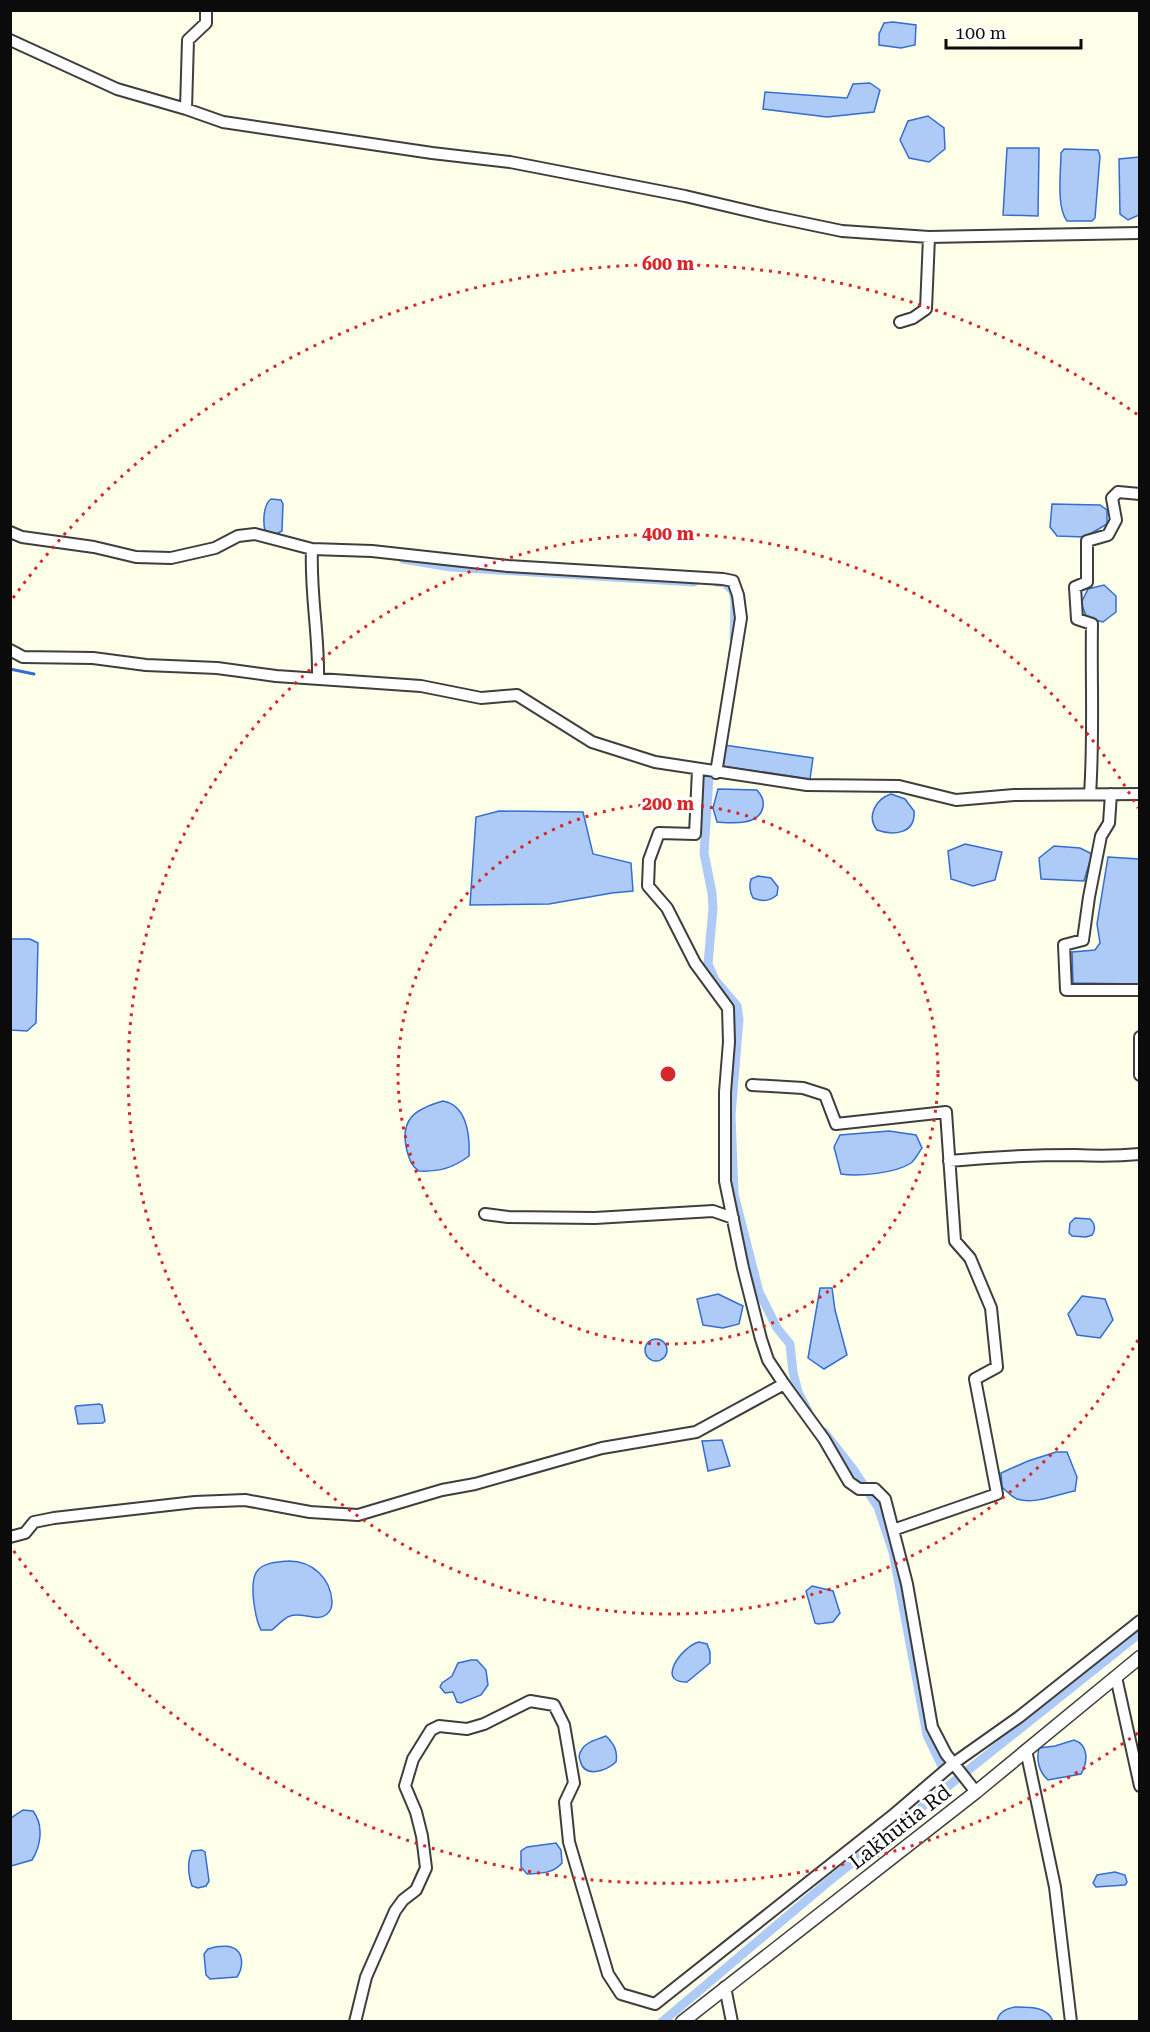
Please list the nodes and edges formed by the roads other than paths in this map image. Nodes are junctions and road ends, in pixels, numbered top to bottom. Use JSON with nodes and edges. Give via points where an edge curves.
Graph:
{"nodes":[{"id":1,"x":206,"y":10,"type":"edge"},
{"id":2,"x":10,"y":40,"type":"edge"},
{"id":3,"x":186,"y":109,"type":"junction"},
{"id":4,"x":1140,"y":233,"type":"edge"},
{"id":5,"x":929,"y":237,"type":"junction"},
{"id":6,"x":900,"y":322,"type":"dead end"},
{"id":7,"x":1140,"y":494,"type":"edge"},
{"id":8,"x":10,"y":532,"type":"edge"},
{"id":9,"x":312,"y":549,"type":"junction"},
{"id":10,"x":10,"y":650,"type":"edge"},
{"id":11,"x":318,"y":678,"type":"junction"},
{"id":12,"x":698,"y":770,"type":"junction"},
{"id":13,"x":716,"y":772,"type":"junction"},
{"id":14,"x":1090,"y":794,"type":"junction"},
{"id":15,"x":1111,"y":794,"type":"junction"},
{"id":16,"x":1140,"y":794,"type":"edge"},
{"id":17,"x":1140,"y":990,"type":"edge"},
{"id":18,"x":1140,"y":1037,"type":"edge"},
{"id":19,"x":1140,"y":1075,"type":"edge"},
{"id":20,"x":752,"y":1085,"type":"dead end"},
{"id":21,"x":1140,"y":1154,"type":"edge"},
{"id":22,"x":949,"y":1161,"type":"junction"},
{"id":23,"x":485,"y":1214,"type":"dead end"},
{"id":24,"x":733,"y":1218,"type":"junction"},
{"id":25,"x":783,"y":1384,"type":"junction"},
{"id":26,"x":893,"y":1530,"type":"junction"},
{"id":27,"x":10,"y":1537,"type":"edge"},
{"id":28,"x":1140,"y":1621,"type":"edge"},
{"id":29,"x":1140,"y":1657,"type":"edge"},
{"id":30,"x":1116,"y":1677,"type":"junction"},
{"id":31,"x":1026,"y":1750,"type":"junction"},
{"id":32,"x":954,"y":1763,"type":"junction"},
{"id":33,"x":1140,"y":1786,"type":"edge"},
{"id":34,"x":976,"y":1792,"type":"junction"},
{"id":35,"x":725,"y":1987,"type":"junction"},
{"id":36,"x":355,"y":2022,"type":"edge"},
{"id":37,"x":682,"y":2022,"type":"edge"},
{"id":38,"x":732,"y":2022,"type":"edge"},
{"id":39,"x":1071,"y":2022,"type":"edge"}],
"edges":[{"from":1,"to":3,"type":"street","via":[[206,23],[188,40]]},
{"from":2,"to":3,"type":"street","via":[[117,88]]},
{"from":3,"to":5,"type":"street","via":[[223,122],[510,162],[842,231]]},
{"from":4,"to":5,"type":"street"},
{"from":5,"to":6,"type":"street","via":[[926,309]]},
{"from":7,"to":14,"type":"street","via":[[1118,492],[1112,498],[1116,520],[1108,535],[1087,541],[1087,582],[1075,587],[1077,619],[1092,624]]},
{"from":8,"to":9,"type":"street","via":[[136,557],[171,558],[255,534]]},
{"from":9,"to":11,"type":"street"},
{"from":9,"to":13,"type":"street","via":[[733,581],[741,618]]},
{"from":10,"to":11,"type":"street","via":[[23,657],[93,658],[146,666]]},
{"from":11,"to":12,"type":"street","via":[[421,686],[481,698],[517,695],[592,742],[655,762]]},
{"from":12,"to":13,"type":"street"},
{"from":12,"to":24,"type":"street","via":[[695,834],[659,833],[649,860],[648,886],[667,908],[695,963],[728,1008],[725,1181]]},
{"from":13,"to":14,"type":"street","via":[[807,785],[899,786],[956,800]]},
{"from":14,"to":15,"type":"street"},
{"from":15,"to":16,"type":"street"},
{"from":15,"to":17,"type":"street","via":[[1109,823],[1101,836],[1083,940],[1064,945],[1066,990]]},
{"from":18,"to":19,"type":"street"},
{"from":20,"to":22,"type":"street","via":[[804,1088],[825,1095],[836,1124],[946,1112]]},
{"from":21,"to":22,"type":"street"},
{"from":22,"to":26,"type":"street","via":[[955,1241],[970,1258],[991,1308],[997,1366],[975,1378],[997,1494]]},
{"from":23,"to":24,"type":"street","via":[[595,1218],[713,1211]]},
{"from":24,"to":25,"type":"street","via":[[761,1339]]},
{"from":25,"to":26,"type":"street","via":[[824,1439],[849,1482],[859,1489],[875,1489],[885,1499]]},
{"from":25,"to":27,"type":"street","via":[[696,1432],[602,1448],[358,1515],[310,1512],[245,1500],[195,1502],[54,1518],[34,1522],[25,1533]]},
{"from":26,"to":32,"type":"street","via":[[907,1584],[932,1727]]},
{"from":28,"to":32,"type":"street"},
{"from":29,"to":30,"type":"street","name":"Lakhutia Rd"},
{"from":30,"to":31,"type":"street","name":"Lakhutia Rd"},
{"from":30,"to":33,"type":"street"},
{"from":31,"to":34,"type":"street","name":"Lakhutia Rd"},
{"from":31,"to":39,"type":"street","via":[[1055,1887]]},
{"from":32,"to":34,"type":"street"},
{"from":32,"to":36,"type":"street","via":[[655,2004],[621,1994],[609,1974],[569,1842],[565,1802],[574,1783],[564,1725],[554,1705],[530,1701],[467,1729],[439,1726],[426,1735],[412,1759],[405,1786],[416,1812],[426,1868],[416,1890],[395,1911],[366,1977]]},
{"from":34,"to":35,"type":"street","name":"Lakhutia Rd"},
{"from":35,"to":37,"type":"street","name":"Lakhutia Rd"},
{"from":35,"to":38,"type":"street"}]}
